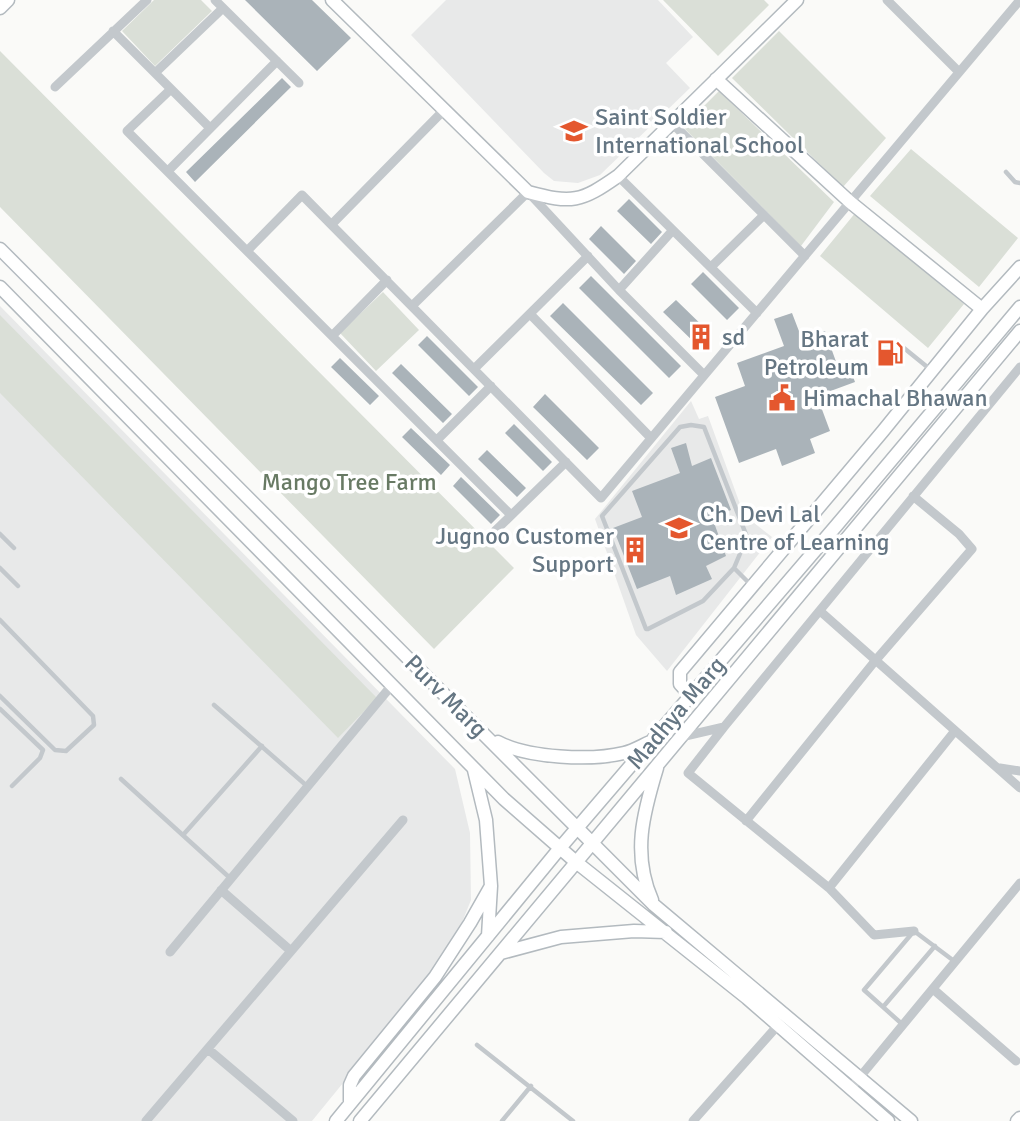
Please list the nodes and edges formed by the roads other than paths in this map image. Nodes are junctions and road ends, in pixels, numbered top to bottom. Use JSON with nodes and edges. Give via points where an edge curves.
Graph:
{"nodes":[{"id":1,"x":8,"y":0,"type":"edge"},
{"id":2,"x":147,"y":0,"type":"edge"},
{"id":3,"x":215,"y":0,"type":"edge"},
{"id":4,"x":332,"y":0,"type":"edge"},
{"id":5,"x":797,"y":0,"type":"edge"},
{"id":6,"x":887,"y":0,"type":"edge"},
{"id":7,"x":1020,"y":0,"type":"edge"},
{"id":8,"x":0,"y":8,"type":"edge"},
{"id":9,"x":223,"y":8,"type":"junction"},
{"id":10,"x":113,"y":32,"type":"junction"},
{"id":11,"x":277,"y":61,"type":"junction"},
{"id":12,"x":959,"y":72,"type":"junction"},
{"id":13,"x":155,"y":73,"type":"junction"},
{"id":14,"x":716,"y":79,"type":"junction"},
{"id":15,"x":299,"y":83,"type":"dead end"},
{"id":16,"x":55,"y":88,"type":"dead end"},
{"id":17,"x":171,"y":89,"type":"junction"},
{"id":18,"x":445,"y":109,"type":"junction"},
{"id":19,"x":673,"y":124,"type":"junction"},
{"id":20,"x":210,"y":128,"type":"junction"},
{"id":21,"x":168,"y":171,"type":"junction"},
{"id":22,"x":1006,"y":172,"type":"dead end"},
{"id":23,"x":618,"y":176,"type":"junction"},
{"id":24,"x":1020,"y":183,"type":"edge"},
{"id":25,"x":528,"y":192,"type":"junction"},
{"id":26,"x":850,"y":202,"type":"junction"},
{"id":27,"x":764,"y":215,"type":"junction"},
{"id":28,"x":332,"y":225,"type":"junction"},
{"id":29,"x":673,"y":230,"type":"junction"},
{"id":30,"x":0,"y":249,"type":"edge"},
{"id":31,"x":248,"y":250,"type":"junction"},
{"id":32,"x":588,"y":256,"type":"junction"},
{"id":33,"x":805,"y":256,"type":"junction"},
{"id":34,"x":711,"y":267,"type":"junction"},
{"id":35,"x":1020,"y":267,"type":"edge"},
{"id":36,"x":387,"y":280,"type":"junction"},
{"id":37,"x":2,"y":290,"type":"edge"},
{"id":38,"x":620,"y":290,"type":"junction"},
{"id":39,"x":412,"y":306,"type":"junction"},
{"id":40,"x":1020,"y":307,"type":"edge"},
{"id":41,"x":982,"y":309,"type":"junction"},
{"id":42,"x":757,"y":313,"type":"junction"},
{"id":43,"x":530,"y":314,"type":"junction"},
{"id":44,"x":332,"y":335,"type":"junction"},
{"id":45,"x":1019,"y":336,"type":"edge"},
{"id":46,"x":898,"y":344,"type":"dead end"},
{"id":47,"x":1020,"y":368,"type":"edge"},
{"id":48,"x":474,"y":369,"type":"junction"},
{"id":49,"x":932,"y":371,"type":"junction"},
{"id":50,"x":704,"y":375,"type":"junction"},
{"id":51,"x":491,"y":386,"type":"junction"},
{"id":52,"x":651,"y":438,"type":"junction"},
{"id":53,"x":437,"y":440,"type":"junction"},
{"id":54,"x":566,"y":462,"type":"junction"},
{"id":55,"x":914,"y":496,"type":"junction"},
{"id":56,"x":511,"y":515,"type":"junction"},
{"id":57,"x":495,"y":531,"type":"dead end"},
{"id":58,"x":0,"y":534,"type":"edge"},
{"id":59,"x":14,"y":548,"type":"dead end"},
{"id":60,"x":0,"y":568,"type":"edge"},
{"id":61,"x":734,"y":568,"type":"junction"},
{"id":62,"x":752,"y":585,"type":"junction"},
{"id":63,"x":18,"y":586,"type":"dead end"},
{"id":64,"x":820,"y":611,"type":"junction"},
{"id":65,"x":0,"y":620,"type":"edge"},
{"id":66,"x":875,"y":661,"type":"junction"},
{"id":67,"x":392,"y":685,"type":"junction"},
{"id":68,"x":690,"y":695,"type":"junction"},
{"id":69,"x":0,"y":696,"type":"edge"},
{"id":70,"x":214,"y":705,"type":"dead end"},
{"id":71,"x":0,"y":709,"type":"edge"},
{"id":72,"x":724,"y":727,"type":"junction"},
{"id":73,"x":954,"y":732,"type":"junction"},
{"id":74,"x":485,"y":735,"type":"junction"},
{"id":75,"x":681,"y":737,"type":"junction"},
{"id":76,"x":653,"y":740,"type":"junction"},
{"id":77,"x":262,"y":746,"type":"junction"},
{"id":78,"x":659,"y":761,"type":"junction"},
{"id":79,"x":474,"y":768,"type":"junction"},
{"id":80,"x":1000,"y":768,"type":"junction"},
{"id":81,"x":1020,"y":771,"type":"edge"},
{"id":82,"x":121,"y":779,"type":"dead end"},
{"id":83,"x":12,"y":786,"type":"dead end"},
{"id":84,"x":307,"y":786,"type":"junction"},
{"id":85,"x":1020,"y":788,"type":"edge"},
{"id":86,"x":403,"y":820,"type":"dead end"},
{"id":87,"x":746,"y":821,"type":"junction"},
{"id":88,"x":578,"y":828,"type":"junction"},
{"id":89,"x":183,"y":835,"type":"junction"},
{"id":90,"x":593,"y":843,"type":"junction"},
{"id":91,"x":560,"y":848,"type":"junction"},
{"id":92,"x":576,"y":862,"type":"junction"},
{"id":93,"x":231,"y":878,"type":"junction"},
{"id":94,"x":1020,"y":883,"type":"edge"},
{"id":95,"x":491,"y":886,"type":"junction"},
{"id":96,"x":829,"y":888,"type":"junction"},
{"id":97,"x":221,"y":891,"type":"junction"},
{"id":98,"x":653,"y":905,"type":"junction"},
{"id":99,"x":914,"y":930,"type":"junction"},
{"id":100,"x":666,"y":932,"type":"junction"},
{"id":101,"x":488,"y":936,"type":"junction"},
{"id":102,"x":935,"y":946,"type":"junction"},
{"id":103,"x":291,"y":951,"type":"junction"},
{"id":104,"x":170,"y":952,"type":"dead end"},
{"id":105,"x":500,"y":953,"type":"junction"},
{"id":106,"x":956,"y":961,"type":"junction"},
{"id":107,"x":933,"y":989,"type":"junction"},
{"id":108,"x":883,"y":1007,"type":"junction"},
{"id":109,"x":782,"y":1021,"type":"junction"},
{"id":110,"x":903,"y":1025,"type":"junction"},
{"id":111,"x":477,"y":1045,"type":"dead end"},
{"id":112,"x":208,"y":1049,"type":"junction"},
{"id":113,"x":1016,"y":1061,"type":"dead end"},
{"id":114,"x":860,"y":1077,"type":"junction"},
{"id":115,"x":531,"y":1086,"type":"junction"},
{"id":116,"x":850,"y":1089,"type":"junction"},
{"id":117,"x":350,"y":1104,"type":"junction"},
{"id":118,"x":696,"y":1120,"type":"edge"},
{"id":119,"x":146,"y":1121,"type":"edge"},
{"id":120,"x":293,"y":1121,"type":"edge"},
{"id":121,"x":336,"y":1121,"type":"edge"},
{"id":122,"x":360,"y":1121,"type":"edge"},
{"id":123,"x":502,"y":1121,"type":"edge"},
{"id":124,"x":573,"y":1121,"type":"edge"},
{"id":125,"x":888,"y":1121,"type":"edge"},
{"id":126,"x":911,"y":1121,"type":"edge"}],
"edges":[{"from":1,"to":8,"type":"main road"},
{"from":2,"to":10,"type":"street"},
{"from":3,"to":9,"type":"street"},
{"from":4,"to":18,"type":"main road"},
{"from":5,"to":14,"type":"main road"},
{"from":6,"to":12,"type":"street"},
{"from":7,"to":12,"type":"street"},
{"from":9,"to":11,"type":"street"},
{"from":9,"to":13,"type":"street"},
{"from":10,"to":13,"type":"street"},
{"from":10,"to":16,"type":"street"},
{"from":11,"to":15,"type":"street"},
{"from":11,"to":20,"type":"street"},
{"from":12,"to":26,"type":"street"},
{"from":13,"to":17,"type":"street"},
{"from":14,"to":19,"type":"main road"},
{"from":14,"to":26,"type":"main road"},
{"from":17,"to":20,"type":"street"},
{"from":17,"to":21,"type":"street","via":[[127,131]]},
{"from":18,"to":25,"type":"main road"},
{"from":18,"to":28,"type":"street"},
{"from":19,"to":23,"type":"main road"},
{"from":19,"to":27,"type":"street"},
{"from":20,"to":21,"type":"street"},
{"from":21,"to":31,"type":"street"},
{"from":22,"to":24,"type":"lane"},
{"from":23,"to":25,"type":"main road","via":[[581,198],[553,199]]},
{"from":23,"to":29,"type":"street"},
{"from":25,"to":32,"type":"street"},
{"from":25,"to":39,"type":"street"},
{"from":26,"to":33,"type":"street"},
{"from":26,"to":41,"type":"main road"},
{"from":27,"to":33,"type":"street"},
{"from":27,"to":34,"type":"street"},
{"from":28,"to":31,"type":"street","via":[[302,195]]},
{"from":28,"to":36,"type":"street"},
{"from":29,"to":34,"type":"street"},
{"from":29,"to":38,"type":"street"},
{"from":30,"to":74,"type":"main road","name":"Purv Marg"},
{"from":31,"to":44,"type":"street"},
{"from":32,"to":38,"type":"street"},
{"from":32,"to":43,"type":"street"},
{"from":33,"to":42,"type":"street"},
{"from":34,"to":42,"type":"street"},
{"from":35,"to":41,"type":"main road"},
{"from":36,"to":39,"type":"street"},
{"from":36,"to":44,"type":"street"},
{"from":37,"to":67,"type":"main road","name":"Purv Marg"},
{"from":38,"to":50,"type":"street"},
{"from":39,"to":48,"type":"street"},
{"from":40,"to":68,"type":"main road","name":"Madhya Marg"},
{"from":41,"to":49,"type":"main road"},
{"from":42,"to":50,"type":"street"},
{"from":43,"to":48,"type":"street"},
{"from":43,"to":52,"type":"street"},
{"from":44,"to":53,"type":"street"},
{"from":45,"to":75,"type":"main road","name":"Madhya Marg"},
{"from":46,"to":49,"type":"lane"},
{"from":47,"to":55,"type":"street"},
{"from":48,"to":51,"type":"street"},
{"from":49,"to":62,"type":"main road"},
{"from":50,"to":52,"type":"street"},
{"from":51,"to":53,"type":"street"},
{"from":51,"to":54,"type":"street"},
{"from":52,"to":54,"type":"street","via":[[601,498]]},
{"from":53,"to":56,"type":"street"},
{"from":54,"to":56,"type":"street"},
{"from":55,"to":64,"type":"street"},
{"from":55,"to":66,"type":"street","via":[[972,549]]},
{"from":56,"to":57,"type":"street"},
{"from":58,"to":59,"type":"lane"},
{"from":60,"to":63,"type":"lane"},
{"from":61,"to":61,"type":"lane","via":[[703,601],[646,629],[602,516],[680,427],[704,427],[747,537]]},
{"from":61,"to":62,"type":"lane"},
{"from":62,"to":68,"type":"main road","via":[[680,672],[680,684]]},
{"from":64,"to":66,"type":"street"},
{"from":64,"to":72,"type":"street"},
{"from":65,"to":69,"type":"lane","via":[[93,716],[94,725],[66,751],[55,750]]},
{"from":66,"to":73,"type":"street"},
{"from":66,"to":87,"type":"street"},
{"from":67,"to":79,"type":"main road","name":"Purv Marg"},
{"from":67,"to":84,"type":"street"},
{"from":68,"to":76,"type":"main road","name":"Madhya Marg"},
{"from":70,"to":77,"type":"lane"},
{"from":71,"to":83,"type":"lane","via":[[43,750]]},
{"from":72,"to":75,"type":"street"},
{"from":72,"to":87,"type":"street","via":[[688,773]]},
{"from":73,"to":80,"type":"street"},
{"from":73,"to":96,"type":"street"},
{"from":74,"to":76,"type":"main road","via":[[534,755],[626,753]]},
{"from":74,"to":88,"type":"main road","name":"Purv Marg"},
{"from":75,"to":78,"type":"main road","name":"Madhya Marg"},
{"from":76,"to":88,"type":"main road","name":"Madhya Marg"},
{"from":77,"to":84,"type":"lane"},
{"from":77,"to":89,"type":"lane"},
{"from":78,"to":90,"type":"main road","name":"Madhya Marg"},
{"from":78,"to":98,"type":"main road","via":[[640,836]]},
{"from":79,"to":91,"type":"main road","name":"Purv Marg"},
{"from":79,"to":95,"type":"main road","via":[[486,820]]},
{"from":80,"to":81,"type":"street"},
{"from":80,"to":85,"type":"street"},
{"from":82,"to":89,"type":"lane"},
{"from":84,"to":93,"type":"street"},
{"from":86,"to":103,"type":"street"},
{"from":87,"to":96,"type":"street"},
{"from":88,"to":90,"type":"main road","name":"Purv Marg"},
{"from":88,"to":91,"type":"main road","name":"Madhya Marg"},
{"from":89,"to":93,"type":"lane"},
{"from":90,"to":92,"type":"main road","name":"Madhya Marg"},
{"from":90,"to":98,"type":"main road","name":"Purv Marg"},
{"from":91,"to":92,"type":"main road","name":"Purv Marg"},
{"from":91,"to":101,"type":"main road","name":"Madhya Marg"},
{"from":92,"to":100,"type":"main road","name":"Purv Marg"},
{"from":92,"to":105,"type":"main road","name":"Madhya Marg"},
{"from":93,"to":97,"type":"street"},
{"from":94,"to":106,"type":"street"},
{"from":95,"to":101,"type":"main road"},
{"from":95,"to":117,"type":"main road","via":[[435,977],[354,1076]]},
{"from":96,"to":99,"type":"street","via":[[874,935]]},
{"from":97,"to":103,"type":"street"},
{"from":97,"to":104,"type":"street"},
{"from":98,"to":109,"type":"main road","name":"Purv Marg"},
{"from":99,"to":102,"type":"lane"},
{"from":99,"to":108,"type":"lane","via":[[864,990]]},
{"from":100,"to":105,"type":"main road","via":[[561,937]]},
{"from":100,"to":109,"type":"main road","name":"Purv Marg"},
{"from":101,"to":117,"type":"main road","name":"Madhya Marg"},
{"from":102,"to":106,"type":"lane"},
{"from":102,"to":108,"type":"lane"},
{"from":103,"to":112,"type":"street"},
{"from":105,"to":122,"type":"main road","name":"Madhya Marg"},
{"from":106,"to":107,"type":"street"},
{"from":107,"to":110,"type":"street"},
{"from":107,"to":113,"type":"street"},
{"from":108,"to":110,"type":"lane"},
{"from":109,"to":114,"type":"main road","name":"Purv Marg"},
{"from":109,"to":116,"type":"main road","name":"Purv Marg"},
{"from":109,"to":118,"type":"street"},
{"from":110,"to":114,"type":"street"},
{"from":111,"to":115,"type":"lane"},
{"from":112,"to":119,"type":"street"},
{"from":112,"to":120,"type":"street"},
{"from":114,"to":116,"type":"street"},
{"from":114,"to":126,"type":"main road","name":"Purv Marg"},
{"from":115,"to":123,"type":"lane"},
{"from":115,"to":124,"type":"lane"},
{"from":116,"to":125,"type":"main road","name":"Purv Marg"},
{"from":117,"to":121,"type":"main road","name":"Madhya Marg"}]}
